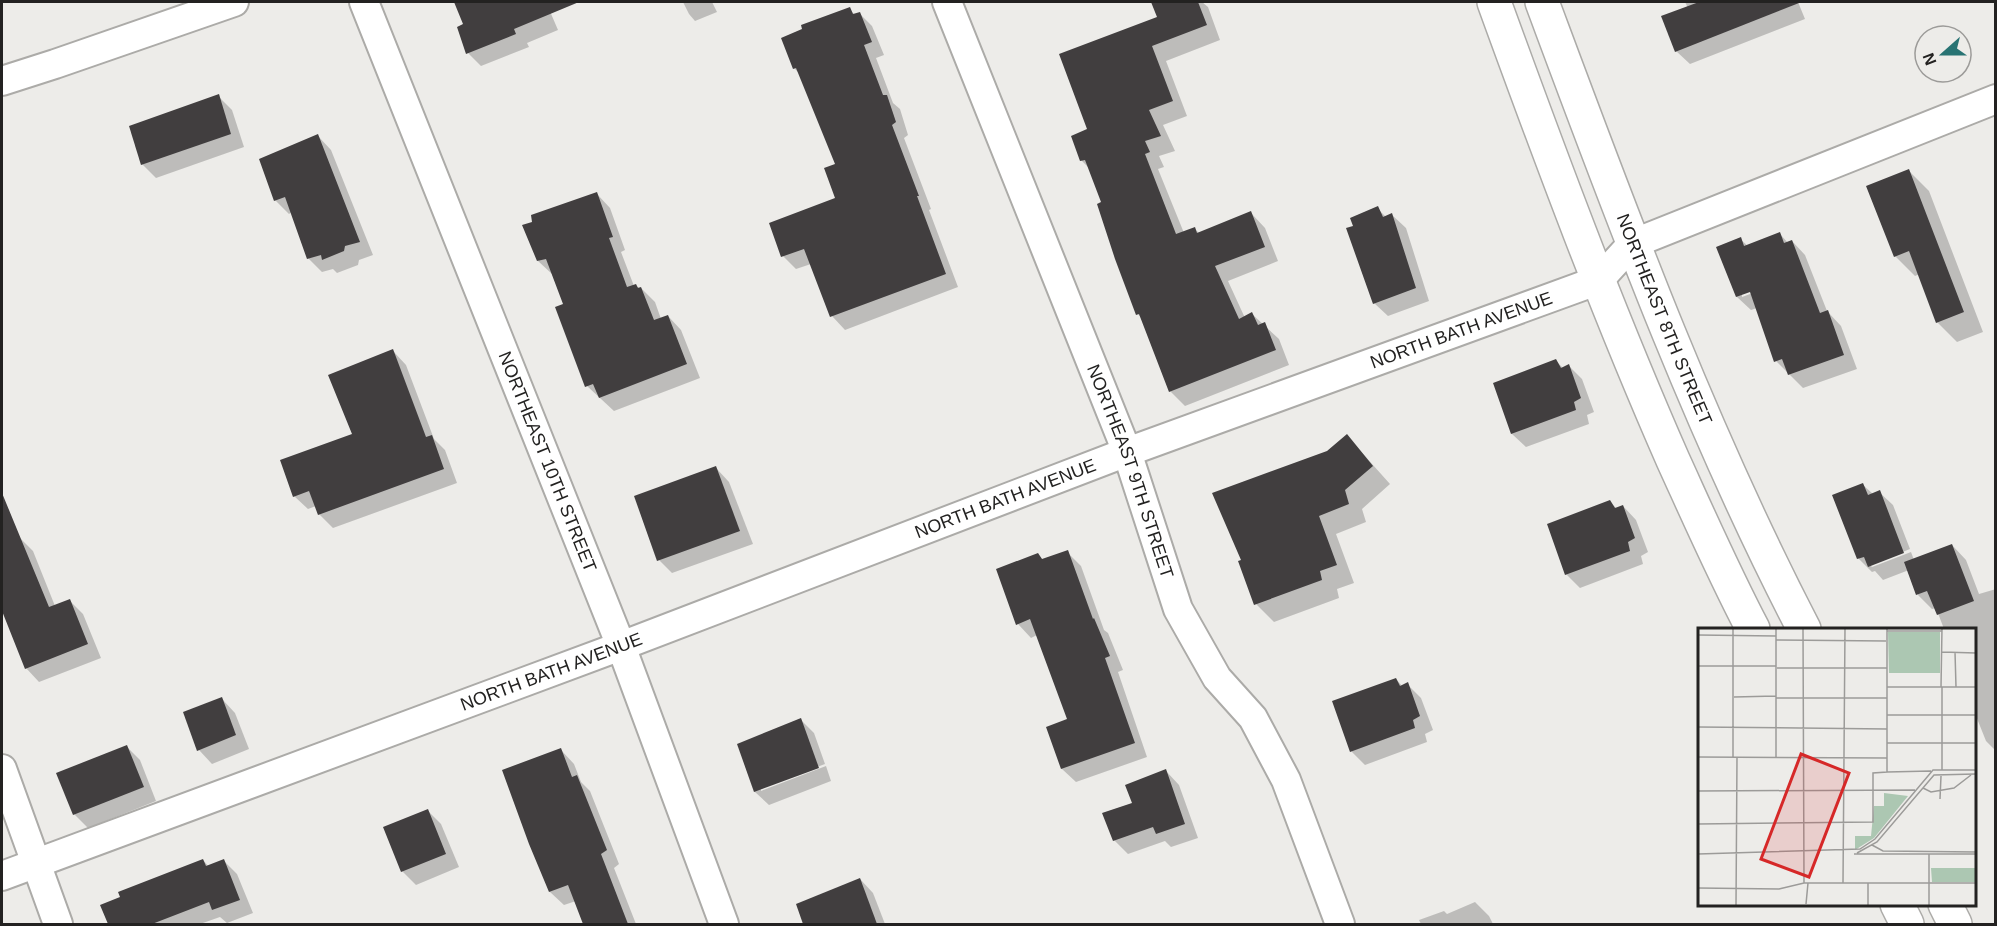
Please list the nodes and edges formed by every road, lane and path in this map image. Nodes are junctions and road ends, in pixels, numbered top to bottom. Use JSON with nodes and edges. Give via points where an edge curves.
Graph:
{"nodes":[{"id":1,"x":234,"y":2,"type":"edge"},
{"id":2,"x":364,"y":2,"type":"edge"},
{"id":3,"x":947,"y":2,"type":"edge"},
{"id":4,"x":1494,"y":2,"type":"edge"},
{"id":5,"x":1542,"y":2,"type":"edge"},
{"id":6,"x":2,"y":81,"type":"edge"},
{"id":7,"x":1995,"y":99,"type":"edge"},
{"id":8,"x":1632,"y":244,"type":"junction"},
{"id":9,"x":1599,"y":280,"type":"junction"},
{"id":10,"x":1127,"y":452,"type":"junction"},
{"id":11,"x":1752,"y":628,"type":"edge"},
{"id":12,"x":1803,"y":628,"type":"edge"},
{"id":13,"x":621,"y":646,"type":"junction"},
{"id":14,"x":2,"y":769,"type":"edge"},
{"id":15,"x":36,"y":863,"type":"junction"},
{"id":16,"x":2,"y":876,"type":"edge"},
{"id":17,"x":1898,"y":905,"type":"edge"},
{"id":18,"x":1946,"y":905,"type":"edge"},
{"id":19,"x":58,"y":924,"type":"edge"},
{"id":20,"x":724,"y":924,"type":"edge"},
{"id":21,"x":1340,"y":924,"type":"edge"},
{"id":22,"x":1907,"y":924,"type":"edge"},
{"id":23,"x":1955,"y":924,"type":"edge"}],
"edges":[{"from":1,"to":6,"type":"street"},
{"from":2,"to":13,"type":"street","name":"NORTHEAST 10TH STREET"},
{"from":3,"to":10,"type":"street","name":"NORTHEAST 9TH STREET"},
{"from":4,"to":9,"type":"main road"},
{"from":5,"to":8,"type":"main road","name":"NORTHEAST 8TH STREET"},
{"from":7,"to":8,"type":"street","name":"NORTH BATH AVENUE"},
{"from":8,"to":9,"type":"street","name":"NORTH BATH AVENUE"},
{"from":8,"to":12,"type":"main road","name":"NORTHEAST 8TH STREET","via":[[1716,446]]},
{"from":9,"to":10,"type":"street","name":"NORTH BATH AVENUE"},
{"from":9,"to":11,"type":"main road","via":[[1711,545]]},
{"from":10,"to":13,"type":"street","name":"NORTH BATH AVENUE"},
{"from":10,"to":21,"type":"street","name":"NORTHEAST 9TH STREET","via":[[1178,609],[1217,678],[1253,718],[1286,780]]},
{"from":13,"to":15,"type":"street","name":"NORTH BATH AVENUE"},
{"from":13,"to":20,"type":"street","name":"NORTHEAST 10TH STREET"},
{"from":14,"to":15,"type":"street"},
{"from":15,"to":16,"type":"street","name":"NORTH BATH AVENUE"},
{"from":15,"to":19,"type":"street"},
{"from":17,"to":22,"type":"main road"},
{"from":18,"to":23,"type":"main road"}]}
